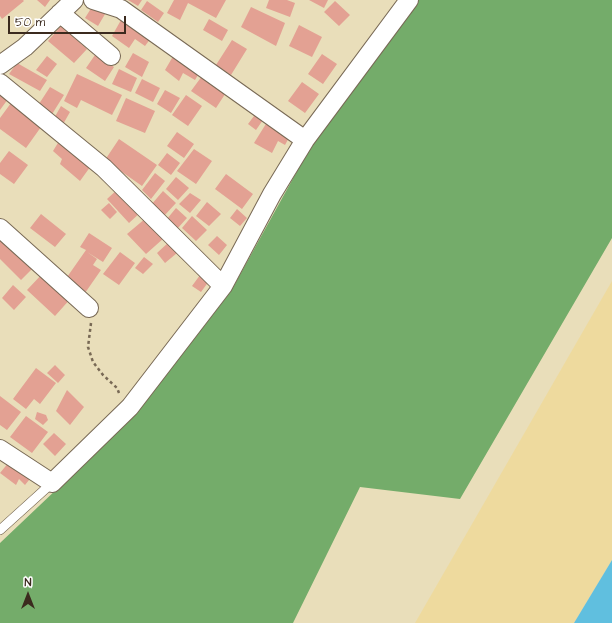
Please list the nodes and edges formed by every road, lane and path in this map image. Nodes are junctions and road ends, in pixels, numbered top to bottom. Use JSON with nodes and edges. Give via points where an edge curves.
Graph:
{"nodes":[{"id":1,"x":74,"y":0,"type":"edge"},
{"id":2,"x":93,"y":0,"type":"edge"},
{"id":3,"x":409,"y":0,"type":"edge"},
{"id":4,"x":60,"y":13,"type":"junction"},
{"id":5,"x":110,"y":56,"type":"dead end"},
{"id":6,"x":0,"y":65,"type":"edge"},
{"id":7,"x":0,"y":83,"type":"edge"},
{"id":8,"x":305,"y":140,"type":"junction"},
{"id":9,"x":0,"y":228,"type":"edge"},
{"id":10,"x":222,"y":286,"type":"junction"},
{"id":11,"x":89,"y":308,"type":"joint"},
{"id":12,"x":126,"y":411,"type":"junction"},
{"id":13,"x":0,"y":448,"type":"edge"},
{"id":14,"x":52,"y":483,"type":"junction"},
{"id":15,"x":0,"y":530,"type":"edge"}],
"edges":[{"from":1,"to":4,"type":"street"},
{"from":2,"to":8,"type":"street","via":[[120,9]]},
{"from":3,"to":8,"type":"street"},
{"from":4,"to":5,"type":"street"},
{"from":4,"to":6,"type":"street","via":[[25,47]]},
{"from":7,"to":10,"type":"street","via":[[104,168]]},
{"from":8,"to":10,"type":"street","via":[[272,194]]},
{"from":9,"to":11,"type":"street"},
{"from":10,"to":12,"type":"street"},
{"from":11,"to":12,"type":"path","via":[[93,313],[88,347],[93,362],[117,388]]},
{"from":12,"to":14,"type":"street"},
{"from":13,"to":14,"type":"street"},
{"from":14,"to":15,"type":"lane"}]}
